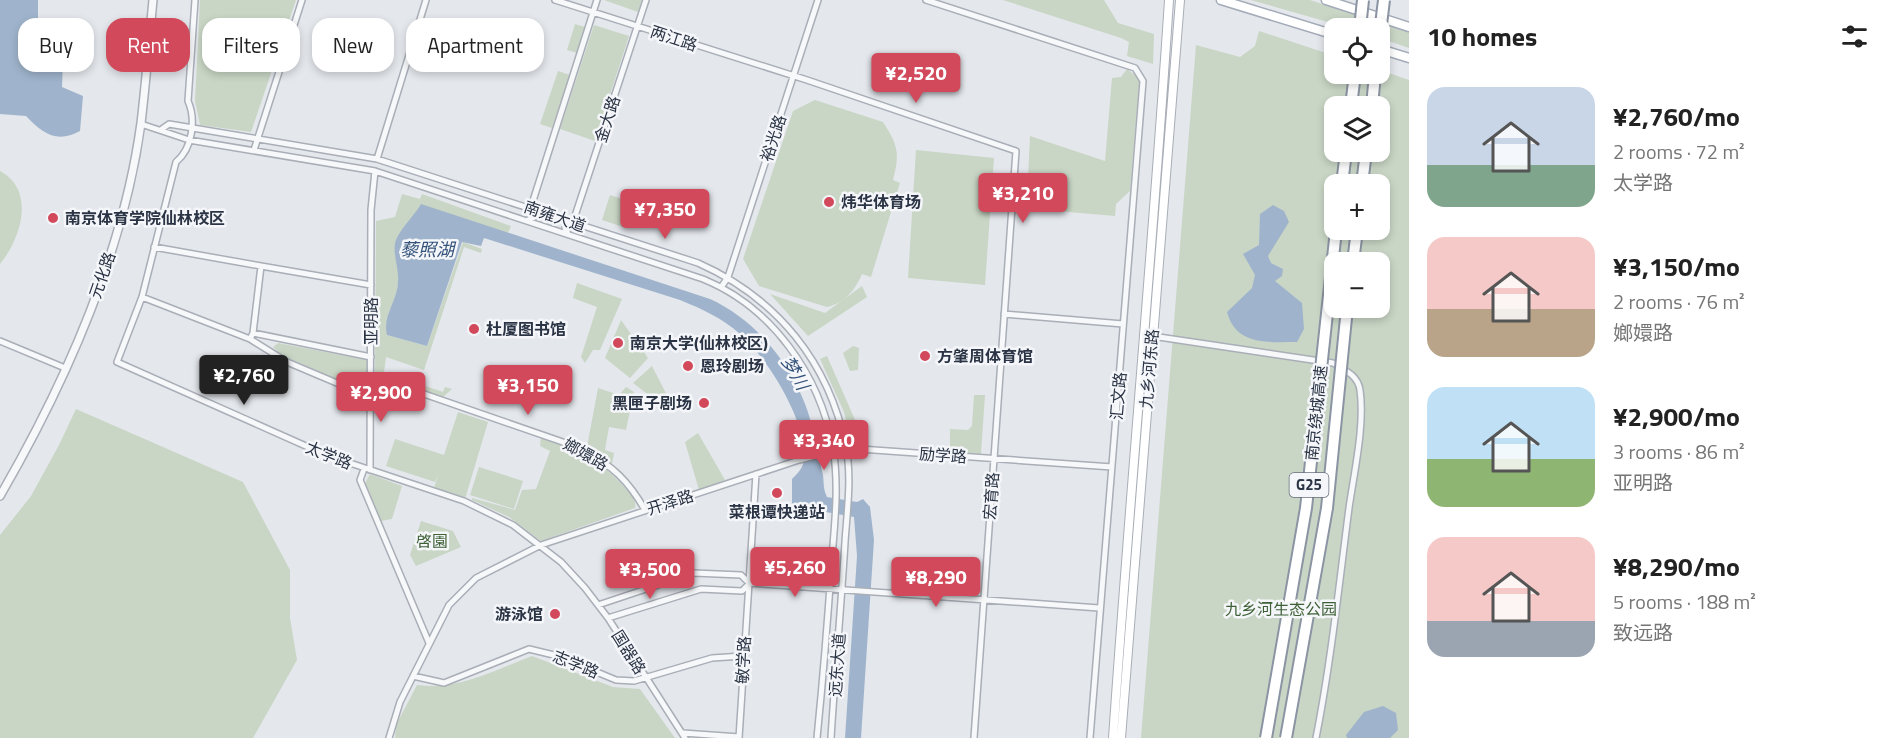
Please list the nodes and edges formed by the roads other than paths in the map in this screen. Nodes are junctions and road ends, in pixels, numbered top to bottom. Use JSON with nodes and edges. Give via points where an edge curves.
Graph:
{"nodes":[{"id":1,"x":153,"y":0,"type":"edge"},
{"id":2,"x":195,"y":0,"type":"edge"},
{"id":3,"x":302,"y":0,"type":"edge"},
{"id":4,"x":426,"y":0,"type":"edge"},
{"id":5,"x":555,"y":0,"type":"edge"},
{"id":6,"x":597,"y":0,"type":"edge"},
{"id":7,"x":646,"y":0,"type":"edge"},
{"id":8,"x":818,"y":0,"type":"edge"},
{"id":9,"x":926,"y":0,"type":"edge"},
{"id":10,"x":1169,"y":0,"type":"edge"},
{"id":11,"x":1180,"y":0,"type":"edge"},
{"id":12,"x":1221,"y":0,"type":"edge"},
{"id":13,"x":1326,"y":0,"type":"edge"},
{"id":14,"x":1363,"y":0,"type":"edge"},
{"id":15,"x":1384,"y":0,"type":"edge"},
{"id":16,"x":593,"y":12,"type":"junction"},
{"id":17,"x":1361,"y":18,"type":"edge"},
{"id":18,"x":1382,"y":18,"type":"edge"},
{"id":19,"x":638,"y":26,"type":"junction"},
{"id":20,"x":1409,"y":27,"type":"edge"},
{"id":21,"x":1324,"y":32,"type":"edge"},
{"id":22,"x":1390,"y":52,"type":"edge"},
{"id":23,"x":1409,"y":58,"type":"edge"},
{"id":24,"x":793,"y":76,"type":"junction"},
{"id":25,"x":141,"y":124,"type":"junction"},
{"id":26,"x":162,"y":129,"type":"junction"},
{"id":27,"x":192,"y":129,"type":"junction"},
{"id":28,"x":257,"y":138,"type":"junction"},
{"id":29,"x":189,"y":140,"type":"junction"},
{"id":30,"x":254,"y":150,"type":"junction"},
{"id":31,"x":377,"y":159,"type":"junction"},
{"id":32,"x":375,"y":171,"type":"junction"},
{"id":33,"x":531,"y":207,"type":"junction"},
{"id":34,"x":528,"y":220,"type":"junction"},
{"id":35,"x":573,"y":222,"type":"junction"},
{"id":36,"x":568,"y":234,"type":"junction"},
{"id":37,"x":1335,"y":240,"type":"edge"},
{"id":38,"x":154,"y":247,"type":"junction"},
{"id":39,"x":261,"y":266,"type":"junction"},
{"id":40,"x":728,"y":277,"type":"junction"},
{"id":41,"x":371,"y":285,"type":"junction"},
{"id":42,"x":722,"y":286,"type":"junction"},
{"id":43,"x":142,"y":297,"type":"junction"},
{"id":44,"x":1006,"y":297,"type":"joint"},
{"id":45,"x":1005,"y":314,"type":"junction"},
{"id":46,"x":1346,"y":318,"type":"edge"},
{"id":47,"x":1124,"y":324,"type":"junction"},
{"id":48,"x":251,"y":336,"type":"junction"},
{"id":49,"x":1151,"y":336,"type":"junction"},
{"id":50,"x":0,"y":341,"type":"edge"},
{"id":51,"x":807,"y":351,"type":"junction"},
{"id":52,"x":371,"y":357,"type":"junction"},
{"id":53,"x":797,"y":358,"type":"junction"},
{"id":54,"x":65,"y":368,"type":"junction"},
{"id":55,"x":372,"y":376,"type":"junction"},
{"id":56,"x":370,"y":397,"type":"junction"},
{"id":57,"x":846,"y":448,"type":"junction"},
{"id":58,"x":832,"y":451,"type":"junction"},
{"id":59,"x":994,"y":459,"type":"junction"},
{"id":60,"x":1112,"y":467,"type":"junction"},
{"id":61,"x":367,"y":470,"type":"junction"},
{"id":62,"x":756,"y":474,"type":"junction"},
{"id":63,"x":0,"y":496,"type":"edge"},
{"id":64,"x":645,"y":510,"type":"junction"},
{"id":65,"x":542,"y":545,"type":"junction"},
{"id":66,"x":749,"y":583,"type":"junction"},
{"id":67,"x":831,"y":588,"type":"junction"},
{"id":68,"x":842,"y":589,"type":"junction"},
{"id":69,"x":984,"y":599,"type":"junction"},
{"id":70,"x":598,"y":605,"type":"junction"},
{"id":71,"x":1099,"y":608,"type":"junction"},
{"id":72,"x":608,"y":618,"type":"junction"},
{"id":73,"x":429,"y":643,"type":"junction"},
{"id":74,"x":743,"y":656,"type":"junction"},
{"id":75,"x":413,"y":676,"type":"junction"},
{"id":76,"x":645,"y":680,"type":"junction"},
{"id":77,"x":684,"y":735,"type":"edge"},
{"id":78,"x":389,"y":738,"type":"edge"},
{"id":79,"x":739,"y":738,"type":"edge"},
{"id":80,"x":818,"y":738,"type":"edge"},
{"id":81,"x":831,"y":738,"type":"edge"},
{"id":82,"x":974,"y":738,"type":"edge"},
{"id":83,"x":1090,"y":738,"type":"edge"},
{"id":84,"x":1113,"y":738,"type":"edge"},
{"id":85,"x":1121,"y":738,"type":"edge"},
{"id":86,"x":1266,"y":738,"type":"edge"},
{"id":87,"x":1286,"y":738,"type":"edge"},
{"id":88,"x":1316,"y":738,"type":"edge"}],
"edges":[{"from":1,"to":25,"type":"street","name":"元化路"},
{"from":2,"to":27,"type":"street","via":[[188,101],[194,115]]},
{"from":3,"to":28,"type":"street"},
{"from":4,"to":31,"type":"street"},
{"from":5,"to":16,"type":"street","name":"两江路"},
{"from":6,"to":16,"type":"street"},
{"from":7,"to":19,"type":"street","name":"金大路"},
{"from":8,"to":24,"type":"street","name":"裕光路"},
{"from":9,"to":47,"type":"street","name":"汇文路","via":[[1135,68],[1143,81]]},
{"from":10,"to":84,"type":"main road","name":"九乡河东路"},
{"from":11,"to":49,"type":"main road","name":"九乡河东路"},
{"from":12,"to":21,"type":"main road"},
{"from":13,"to":20,"type":"main road"},
{"from":14,"to":17,"type":"highway","bridge":true},
{"from":15,"to":18,"type":"highway","bridge":true},
{"from":16,"to":19,"type":"street","name":"两江路"},
{"from":16,"to":33,"type":"street"},
{"from":19,"to":24,"type":"street","name":"两江路"},
{"from":19,"to":35,"type":"street","name":"金大路"},
{"from":22,"to":23,"type":"main road"},
{"from":24,"to":40,"type":"street","name":"裕光路"},
{"from":24,"to":44,"type":"street","name":"两江路","via":[[1016,151]]},
{"from":25,"to":26,"type":"street"},
{"from":25,"to":54,"type":"street","name":"元化路","via":[[122,214],[102,280]]},
{"from":26,"to":27,"type":"street","name":"南雍大道","via":[[169,124]]},
{"from":26,"to":29,"type":"street","name":"南雍大道","via":[[168,135]]},
{"from":27,"to":28,"type":"street","name":"南雍大道"},
{"from":27,"to":29,"type":"street"},
{"from":28,"to":30,"type":"street"},
{"from":28,"to":31,"type":"street","name":"南雍大道"},
{"from":29,"to":30,"type":"street","name":"南雍大道"},
{"from":29,"to":38,"type":"street","via":[[184,156],[176,162]]},
{"from":30,"to":32,"type":"street","name":"南雍大道"},
{"from":31,"to":33,"type":"street","name":"南雍大道"},
{"from":32,"to":34,"type":"street","name":"南雍大道"},
{"from":32,"to":41,"type":"street","name":"亚明路"},
{"from":33,"to":34,"type":"street","via":[[533,218]]},
{"from":33,"to":35,"type":"street","name":"南雍大道"},
{"from":34,"to":36,"type":"street","name":"南雍大道"},
{"from":35,"to":36,"type":"street","name":"金大路","via":[[566,225]]},
{"from":35,"to":40,"type":"street","name":"南雍大道","via":[[698,263]]},
{"from":36,"to":42,"type":"street","name":"南雍大道"},
{"from":37,"to":86,"type":"highway","name":"南京绕城高速","number":"G25","bridge":true,"via":[[1306,508]]},
{"from":38,"to":39,"type":"street"},
{"from":38,"to":43,"type":"street"},
{"from":39,"to":41,"type":"street"},
{"from":39,"to":48,"type":"street"},
{"from":40,"to":42,"type":"street","name":"裕光路"},
{"from":40,"to":51,"type":"street","name":"南雍大道","via":[[769,306]]},
{"from":41,"to":52,"type":"street","name":"亚明路"},
{"from":42,"to":53,"type":"street","name":"南雍大道","via":[[766,321]]},
{"from":43,"to":48,"type":"street","via":[[204,323]]},
{"from":43,"to":61,"type":"street","name":"太学路","via":[[117,362]]},
{"from":44,"to":45,"type":"street","name":"宏育路"},
{"from":45,"to":47,"type":"street"},
{"from":45,"to":59,"type":"street","name":"宏育路"},
{"from":46,"to":87,"type":"highway","name":"南京绕城高速","number":"G25","bridge":true,"via":[[1327,508]]},
{"from":47,"to":60,"type":"street","name":"汇文路"},
{"from":48,"to":52,"type":"street"},
{"from":48,"to":56,"type":"street","via":[[287,362]]},
{"from":49,"to":85,"type":"main road","name":"九乡河东路"},
{"from":49,"to":88,"type":"street","via":[[1333,363],[1353,374],[1360,388],[1354,474]]},
{"from":50,"to":54,"type":"street"},
{"from":51,"to":53,"type":"street"},
{"from":51,"to":57,"type":"street","name":"南雍大道","via":[[828,387]]},
{"from":52,"to":55,"type":"street","name":"亚明路"},
{"from":53,"to":58,"type":"street","name":"南雍大道","via":[[817,394]]},
{"from":54,"to":63,"type":"street","name":"元化路","via":[[46,413]]},
{"from":55,"to":56,"type":"street","name":"亚明路"},
{"from":55,"to":64,"type":"street","name":"嫏嬛路","via":[[583,449],[627,480]]},
{"from":56,"to":61,"type":"street","name":"亚明路"},
{"from":57,"to":58,"type":"street","name":"励学路"},
{"from":57,"to":59,"type":"street","name":"励学路"},
{"from":57,"to":68,"type":"street","name":"远东大道","via":[[848,490]]},
{"from":58,"to":62,"type":"street","name":"开泽路"},
{"from":58,"to":67,"type":"street","name":"远东大道","via":[[836,490]]},
{"from":59,"to":60,"type":"street","name":"励学路"},
{"from":59,"to":69,"type":"street","name":"宏育路"},
{"from":60,"to":71,"type":"street","name":"汇文路"},
{"from":61,"to":65,"type":"street","name":"太学路","via":[[489,511]]},
{"from":61,"to":73,"type":"street","name":"亚明路","via":[[360,480]]},
{"from":62,"to":64,"type":"street","name":"开泽路"},
{"from":62,"to":66,"type":"street","name":"敏学路"},
{"from":64,"to":65,"type":"street","name":"开泽路"},
{"from":65,"to":70,"type":"street","name":"国器路"},
{"from":65,"to":73,"type":"street","name":"开泽路","via":[[466,586],[449,605]]},
{"from":66,"to":67,"type":"street"},
{"from":66,"to":70,"type":"street","via":[[741,575],[694,573]]},
{"from":66,"to":72,"type":"street","via":[[742,591],[701,589]]},
{"from":66,"to":74,"type":"street","name":"敏学路"},
{"from":67,"to":68,"type":"street"},
{"from":67,"to":80,"type":"street","name":"远东大道"},
{"from":68,"to":69,"type":"street"},
{"from":68,"to":81,"type":"street","name":"远东大道"},
{"from":69,"to":71,"type":"street"},
{"from":69,"to":82,"type":"street","name":"宏育路"},
{"from":70,"to":72,"type":"street","name":"国器路"},
{"from":71,"to":83,"type":"street","name":"汇文路"},
{"from":72,"to":76,"type":"street","name":"国器路"},
{"from":73,"to":75,"type":"street","name":"开泽路"},
{"from":74,"to":76,"type":"street","name":"志学路","via":[[712,658]]},
{"from":74,"to":79,"type":"street","name":"敏学路"},
{"from":75,"to":76,"type":"street","name":"志学路","via":[[444,683],[530,649],[616,680]]},
{"from":75,"to":78,"type":"street","name":"开泽路"},
{"from":76,"to":77,"type":"street","name":"国器路"},
{"from":77,"to":79,"type":"street"}]}
